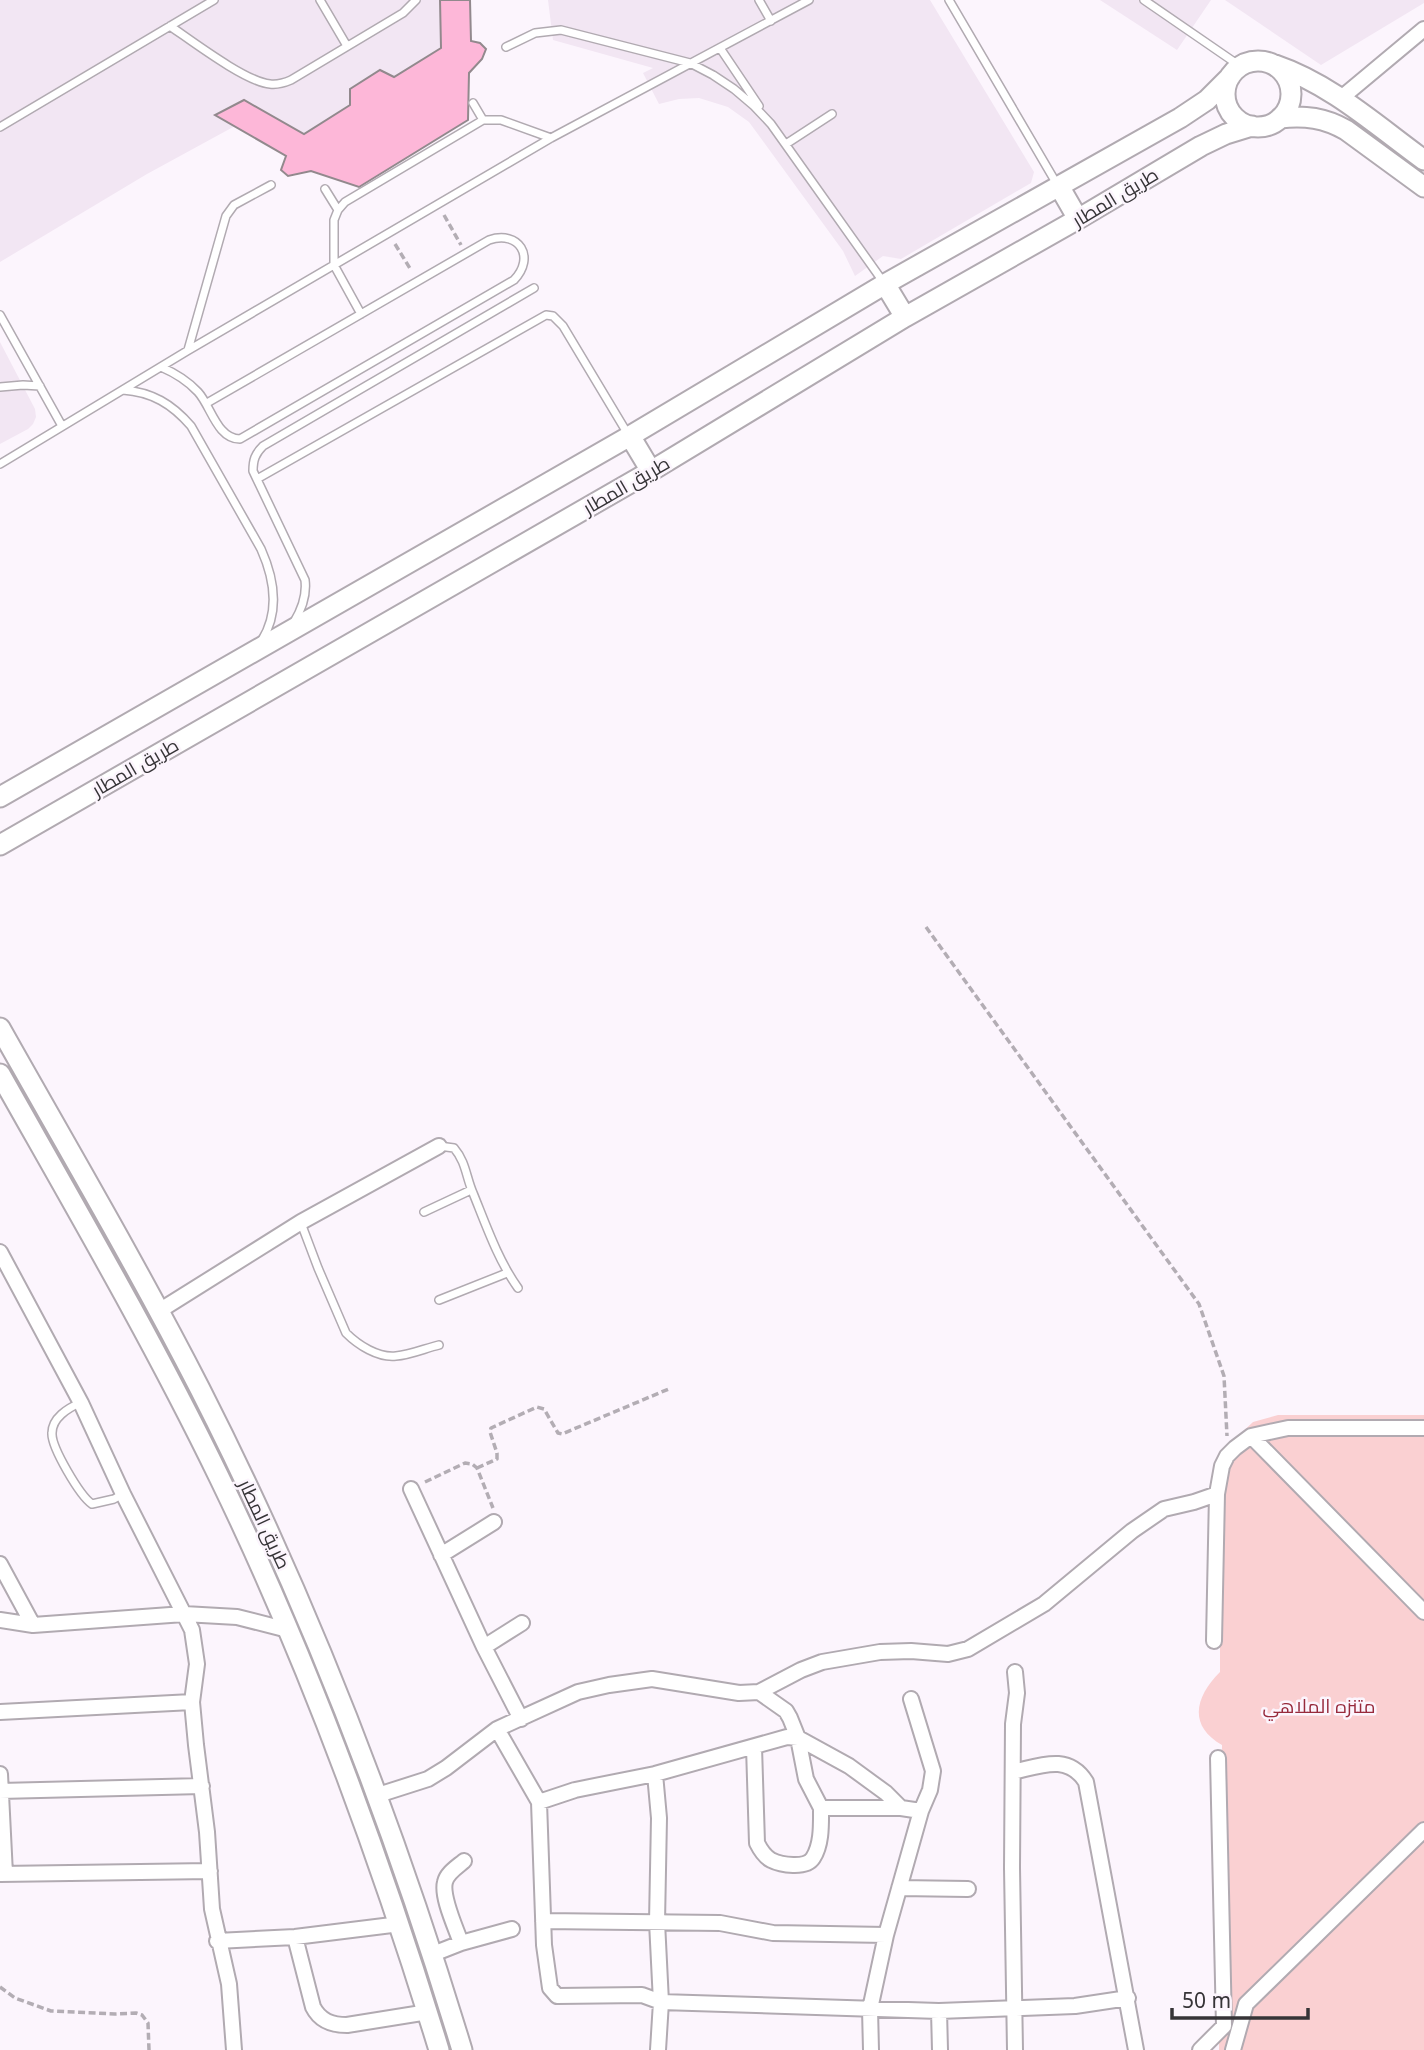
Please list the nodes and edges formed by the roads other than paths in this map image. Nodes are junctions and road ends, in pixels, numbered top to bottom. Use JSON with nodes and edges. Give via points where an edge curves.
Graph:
{"nodes":[{"id":1,"x":214,"y":0,"type":"edge"},
{"id":2,"x":320,"y":0,"type":"edge"},
{"id":3,"x":415,"y":0,"type":"edge"},
{"id":4,"x":759,"y":0,"type":"edge"},
{"id":5,"x":809,"y":0,"type":"edge"},
{"id":6,"x":949,"y":0,"type":"edge"},
{"id":7,"x":1144,"y":0,"type":"edge"},
{"id":8,"x":771,"y":21,"type":"junction"},
{"id":9,"x":170,"y":26,"type":"junction"},
{"id":10,"x":1424,"y":29,"type":"edge"},
{"id":11,"x":347,"y":46,"type":"junction"},
{"id":12,"x":506,"y":47,"type":"dead end"},
{"id":13,"x":720,"y":48,"type":"junction"},
{"id":14,"x":690,"y":63,"type":"junction"},
{"id":15,"x":1273,"y":64,"type":"junction"},
{"id":16,"x":1235,"y":72,"type":"junction"},
{"id":17,"x":1340,"y":99,"type":"junction"},
{"id":18,"x":474,"y":103,"type":"dead end"},
{"id":19,"x":832,"y":114,"type":"dead end"},
{"id":20,"x":1280,"y":118,"type":"junction"},
{"id":21,"x":483,"y":120,"type":"junction"},
{"id":22,"x":771,"y":124,"type":"junction"},
{"id":23,"x":1252,"y":126,"type":"junction"},
{"id":24,"x":0,"y":127,"type":"edge"},
{"id":25,"x":551,"y":138,"type":"junction"},
{"id":26,"x":786,"y":144,"type":"junction"},
{"id":27,"x":1424,"y":160,"type":"edge"},
{"id":28,"x":271,"y":185,"type":"dead end"},
{"id":29,"x":1059,"y":186,"type":"junction"},
{"id":30,"x":1424,"y":187,"type":"edge"},
{"id":31,"x":325,"y":189,"type":"dead end"},
{"id":32,"x":338,"y":210,"type":"junction"},
{"id":33,"x":1079,"y":219,"type":"junction"},
{"id":34,"x":334,"y":265,"type":"junction"},
{"id":35,"x":885,"y":284,"type":"junction"},
{"id":36,"x":534,"y":288,"type":"dead end"},
{"id":37,"x":361,"y":314,"type":"junction"},
{"id":38,"x":0,"y":315,"type":"edge"},
{"id":39,"x":905,"y":317,"type":"junction"},
{"id":40,"x":187,"y":351,"type":"junction"},
{"id":41,"x":161,"y":367,"type":"junction"},
{"id":42,"x":40,"y":386,"type":"junction"},
{"id":43,"x":0,"y":387,"type":"edge"},
{"id":44,"x":122,"y":390,"type":"junction"},
{"id":45,"x":207,"y":403,"type":"junction"},
{"id":46,"x":62,"y":426,"type":"junction"},
{"id":47,"x":630,"y":436,"type":"junction"},
{"id":48,"x":0,"y":464,"type":"edge"},
{"id":49,"x":650,"y":471,"type":"junction"},
{"id":50,"x":257,"y":479,"type":"junction"},
{"id":51,"x":288,"y":631,"type":"junction"},
{"id":52,"x":257,"y":649,"type":"junction"},
{"id":53,"x":0,"y":797,"type":"edge"},
{"id":54,"x":0,"y":845,"type":"edge"},
{"id":55,"x":0,"y":1028,"type":"edge"},
{"id":56,"x":0,"y":1074,"type":"edge"},
{"id":57,"x":439,"y":1146,"type":"joint"},
{"id":58,"x":471,"y":1190,"type":"junction"},
{"id":59,"x":424,"y":1212,"type":"dead end"},
{"id":60,"x":300,"y":1222,"type":"junction"},
{"id":61,"x":0,"y":1252,"type":"edge"},
{"id":62,"x":507,"y":1273,"type":"junction"},
{"id":63,"x":518,"y":1288,"type":"dead end"},
{"id":64,"x":439,"y":1300,"type":"dead end"},
{"id":65,"x":159,"y":1311,"type":"junction"},
{"id":66,"x":140,"y":1321,"type":"junction"},
{"id":67,"x":439,"y":1345,"type":"dead end"},
{"id":68,"x":81,"y":1403,"type":"junction"},
{"id":69,"x":1424,"y":1428,"type":"edge"},
{"id":70,"x":1251,"y":1436,"type":"junction"},
{"id":71,"x":411,"y":1489,"type":"road end"},
{"id":72,"x":123,"y":1494,"type":"junction"},
{"id":73,"x":1217,"y":1494,"type":"junction"},
{"id":74,"x":494,"y":1522,"type":"road end"},
{"id":75,"x":441,"y":1555,"type":"junction"},
{"id":76,"x":0,"y":1564,"type":"edge"},
{"id":77,"x":1424,"y":1612,"type":"edge"},
{"id":78,"x":184,"y":1614,"type":"junction"},
{"id":79,"x":0,"y":1620,"type":"edge"},
{"id":80,"x":308,"y":1620,"type":"junction"},
{"id":81,"x":522,"y":1623,"type":"dead end"},
{"id":82,"x":33,"y":1625,"type":"junction"},
{"id":83,"x":289,"y":1630,"type":"junction"},
{"id":84,"x":1214,"y":1641,"type":"dead end"},
{"id":85,"x":484,"y":1647,"type":"junction"},
{"id":86,"x":1015,"y":1672,"type":"dead end"},
{"id":87,"x":759,"y":1692,"type":"junction"},
{"id":88,"x":911,"y":1699,"type":"dead end"},
{"id":89,"x":192,"y":1702,"type":"junction"},
{"id":90,"x":0,"y":1712,"type":"edge"},
{"id":91,"x":521,"y":1719,"type":"junction"},
{"id":92,"x":497,"y":1729,"type":"junction"},
{"id":93,"x":798,"y":1738,"type":"junction"},
{"id":94,"x":754,"y":1747,"type":"junction"},
{"id":95,"x":1218,"y":1758,"type":"dead end"},
{"id":96,"x":1013,"y":1772,"type":"junction"},
{"id":97,"x":0,"y":1774,"type":"edge"},
{"id":98,"x":655,"y":1774,"type":"junction"},
{"id":99,"x":202,"y":1786,"type":"junction"},
{"id":100,"x":1,"y":1791,"type":"edge"},
{"id":101,"x":378,"y":1795,"type":"junction"},
{"id":102,"x":539,"y":1802,"type":"junction"},
{"id":103,"x":821,"y":1808,"type":"junction"},
{"id":104,"x":901,"y":1808,"type":"junction"},
{"id":105,"x":921,"y":1811,"type":"junction"},
{"id":106,"x":1424,"y":1830,"type":"edge"},
{"id":107,"x":464,"y":1861,"type":"dead end"},
{"id":108,"x":210,"y":1871,"type":"junction"},
{"id":109,"x":3,"y":1874,"type":"edge"},
{"id":110,"x":899,"y":1888,"type":"junction"},
{"id":111,"x":968,"y":1889,"type":"dead end"},
{"id":112,"x":543,"y":1921,"type":"junction"},
{"id":113,"x":657,"y":1922,"type":"junction"},
{"id":114,"x":400,"y":1924,"type":"junction"},
{"id":115,"x":512,"y":1929,"type":"dead end"},
{"id":116,"x":887,"y":1934,"type":"junction"},
{"id":117,"x":295,"y":1937,"type":"junction"},
{"id":118,"x":218,"y":1941,"type":"junction"},
{"id":119,"x":461,"y":1943,"type":"junction"},
{"id":120,"x":433,"y":1954,"type":"junction"},
{"id":121,"x":1128,"y":1998,"type":"junction"},
{"id":122,"x":661,"y":2002,"type":"junction"},
{"id":123,"x":870,"y":2009,"type":"junction"},
{"id":124,"x":1015,"y":2009,"type":"junction"},
{"id":125,"x":939,"y":2011,"type":"junction"},
{"id":126,"x":428,"y":2012,"type":"junction"},
{"id":127,"x":234,"y":2050,"type":"edge"},
{"id":128,"x":439,"y":2050,"type":"edge"},
{"id":129,"x":462,"y":2050,"type":"edge"},
{"id":130,"x":659,"y":2050,"type":"edge"},
{"id":131,"x":871,"y":2050,"type":"edge"},
{"id":132,"x":940,"y":2050,"type":"edge"},
{"id":133,"x":1015,"y":2050,"type":"edge"},
{"id":134,"x":1136,"y":2050,"type":"edge"},
{"id":135,"x":1200,"y":2050,"type":"edge"},
{"id":136,"x":1233,"y":2050,"type":"edge"}],
"edges":[{"from":1,"to":9,"type":"lane"},
{"from":2,"to":11,"type":"lane"},
{"from":3,"to":11,"type":"lane","via":[[403,13]]},
{"from":4,"to":8,"type":"lane"},
{"from":5,"to":8,"type":"lane"},
{"from":6,"to":29,"type":"lane"},
{"from":7,"to":16,"type":"lane"},
{"from":8,"to":13,"type":"lane"},
{"from":9,"to":11,"type":"lane","via":[[247,77],[268,84],[291,80]]},
{"from":9,"to":24,"type":"lane"},
{"from":10,"to":17,"type":"street"},
{"from":12,"to":14,"type":"lane","via":[[551,29]]},
{"from":13,"to":14,"type":"lane"},
{"from":13,"to":22,"type":"lane"},
{"from":14,"to":22,"type":"lane","via":[[734,89]]},
{"from":14,"to":25,"type":"lane"},
{"from":15,"to":16,"type":"main road","via":[[1253,61]]},
{"from":15,"to":17,"type":"main road"},
{"from":15,"to":20,"type":"main road","via":[[1291,89],[1289,105]]},
{"from":16,"to":23,"type":"main road","via":[[1226,92],[1229,107],[1238,120]]},
{"from":16,"to":29,"type":"main road","name":"طريق المطار","via":[[1194,110]]},
{"from":17,"to":27,"type":"main road"},
{"from":18,"to":21,"type":"lane"},
{"from":19,"to":26,"type":"lane"},
{"from":20,"to":23,"type":"main road"},
{"from":20,"to":30,"type":"main road","via":[[1308,117],[1335,124]]},
{"from":21,"to":25,"type":"lane","via":[[501,120]]},
{"from":21,"to":32,"type":"lane","via":[[354,195]]},
{"from":22,"to":26,"type":"lane"},
{"from":23,"to":33,"type":"main road","name":"طريق المطار","via":[[1201,146]]},
{"from":25,"to":34,"type":"lane"},
{"from":26,"to":35,"type":"lane"},
{"from":28,"to":40,"type":"lane","via":[[234,205],[226,216]]},
{"from":29,"to":33,"type":"main road"},
{"from":29,"to":35,"type":"main road","name":"طريق المطار"},
{"from":31,"to":32,"type":"lane"},
{"from":32,"to":34,"type":"lane"},
{"from":33,"to":39,"type":"main road","name":"طريق المطار"},
{"from":34,"to":37,"type":"lane"},
{"from":34,"to":40,"type":"lane"},
{"from":35,"to":39,"type":"main road"},
{"from":35,"to":47,"type":"main road","name":"طريق المطار"},
{"from":36,"to":50,"type":"lane","via":[[263,446],[253,461]]},
{"from":37,"to":45,"type":"lane"},
{"from":37,"to":45,"type":"lane","via":[[489,240],[509,238],[523,252],[525,262],[514,280],[246,436],[227,436]]},
{"from":38,"to":42,"type":"lane"},
{"from":39,"to":49,"type":"main road","name":"طريق المطار"},
{"from":40,"to":41,"type":"lane"},
{"from":41,"to":44,"type":"lane"},
{"from":41,"to":45,"type":"lane","via":[[182,378]]},
{"from":42,"to":43,"type":"lane"},
{"from":42,"to":46,"type":"lane"},
{"from":44,"to":46,"type":"lane"},
{"from":44,"to":52,"type":"lane","via":[[154,396],[186,419],[261,549],[274,600],[272,618]]},
{"from":46,"to":48,"type":"lane"},
{"from":47,"to":49,"type":"main road"},
{"from":47,"to":50,"type":"lane","via":[[564,326],[546,315]]},
{"from":47,"to":51,"type":"main road","name":"طريق المطار"},
{"from":49,"to":54,"type":"main road","name":"طريق المطار"},
{"from":50,"to":51,"type":"lane","via":[[305,580],[300,611]]},
{"from":51,"to":52,"type":"main road","name":"طريق المطار"},
{"from":52,"to":53,"type":"main road","name":"طريق المطار"},
{"from":55,"to":65,"type":"main road","name":"طريق المطار"},
{"from":56,"to":66,"type":"main road","name":"طريق المطار"},
{"from":57,"to":58,"type":"lane","via":[[456,1151],[464,1162]]},
{"from":57,"to":60,"type":"street"},
{"from":58,"to":59,"type":"lane"},
{"from":58,"to":62,"type":"lane"},
{"from":60,"to":65,"type":"street"},
{"from":60,"to":67,"type":"lane","via":[[346,1333],[370,1350],[390,1356]]},
{"from":61,"to":68,"type":"street"},
{"from":62,"to":63,"type":"lane"},
{"from":62,"to":64,"type":"lane"},
{"from":65,"to":66,"type":"main road"},
{"from":65,"to":80,"type":"main road","name":"طريق المطار","via":[[240,1469]]},
{"from":66,"to":83,"type":"main road","name":"طريق المطار"},
{"from":68,"to":72,"type":"street"},
{"from":68,"to":72,"type":"lane","via":[[70,1407],[54,1424],[51,1435],[56,1448],[86,1500],[92,1504]]},
{"from":69,"to":70,"type":"street","via":[[1288,1428]]},
{"from":70,"to":73,"type":"street","via":[[1227,1456]]},
{"from":70,"to":77,"type":"street"},
{"from":71,"to":75,"type":"street"},
{"from":72,"to":78,"type":"street"},
{"from":73,"to":84,"type":"street"},
{"from":73,"to":87,"type":"street","via":[[1164,1509],[1044,1604],[968,1649],[948,1654],[880,1652],[822,1662]]},
{"from":74,"to":75,"type":"street"},
{"from":75,"to":85,"type":"street"},
{"from":76,"to":82,"type":"street"},
{"from":78,"to":82,"type":"street"},
{"from":78,"to":83,"type":"street","via":[[237,1617]]},
{"from":78,"to":89,"type":"street","via":[[195,1642]]},
{"from":79,"to":82,"type":"street"},
{"from":80,"to":83,"type":"main road"},
{"from":80,"to":101,"type":"main road","name":"طريق المطار"},
{"from":81,"to":85,"type":"street"},
{"from":83,"to":114,"type":"main road","name":"طريق المطار"},
{"from":85,"to":91,"type":"street"},
{"from":86,"to":96,"type":"street"},
{"from":87,"to":91,"type":"street","via":[[652,1679],[578,1692]]},
{"from":87,"to":93,"type":"street","via":[[786,1711]]},
{"from":88,"to":105,"type":"street","via":[[933,1771]]},
{"from":89,"to":90,"type":"street"},
{"from":89,"to":99,"type":"street"},
{"from":91,"to":92,"type":"street"},
{"from":92,"to":101,"type":"street","via":[[428,1779]]},
{"from":92,"to":102,"type":"street"},
{"from":93,"to":94,"type":"street"},
{"from":93,"to":103,"type":"street","via":[[806,1779]]},
{"from":93,"to":104,"type":"street","via":[[873,1782]]},
{"from":94,"to":98,"type":"street"},
{"from":94,"to":103,"type":"street","via":[[757,1843],[765,1856],[798,1865],[812,1859],[820,1835]]},
{"from":95,"to":135,"type":"street","via":[[1224,2026]]},
{"from":96,"to":121,"type":"street","via":[[1064,1764],[1077,1770],[1086,1782]]},
{"from":96,"to":124,"type":"street"},
{"from":97,"to":100,"type":"street"},
{"from":98,"to":102,"type":"street"},
{"from":98,"to":113,"type":"street"},
{"from":99,"to":100,"type":"street"},
{"from":99,"to":108,"type":"street"},
{"from":100,"to":109,"type":"street"},
{"from":101,"to":120,"type":"main road","name":"طريق المطار"},
{"from":102,"to":112,"type":"street"},
{"from":103,"to":104,"type":"street"},
{"from":104,"to":105,"type":"street"},
{"from":105,"to":110,"type":"street"},
{"from":106,"to":136,"type":"street","via":[[1246,2004]]},
{"from":107,"to":119,"type":"street","via":[[444,1884]]},
{"from":108,"to":109,"type":"street"},
{"from":108,"to":118,"type":"street"},
{"from":110,"to":111,"type":"street"},
{"from":110,"to":116,"type":"street"},
{"from":112,"to":113,"type":"street"},
{"from":112,"to":122,"type":"street","via":[[549,1985],[555,1994],[642,1995]]},
{"from":113,"to":116,"type":"street","via":[[720,1923],[773,1933]]},
{"from":113,"to":122,"type":"street"},
{"from":114,"to":117,"type":"street"},
{"from":114,"to":126,"type":"main road","name":"طريق المطار"},
{"from":115,"to":119,"type":"street"},
{"from":116,"to":123,"type":"street"},
{"from":117,"to":118,"type":"street"},
{"from":117,"to":126,"type":"street","via":[[313,2007],[322,2019],[347,2025]]},
{"from":118,"to":127,"type":"street","via":[[229,1984]]},
{"from":119,"to":120,"type":"street"},
{"from":120,"to":129,"type":"main road","name":"طريق المطار"},
{"from":121,"to":124,"type":"street"},
{"from":121,"to":134,"type":"street"},
{"from":122,"to":123,"type":"street"},
{"from":122,"to":130,"type":"street"},
{"from":123,"to":125,"type":"street"},
{"from":123,"to":131,"type":"street"},
{"from":124,"to":125,"type":"street"},
{"from":124,"to":133,"type":"street"},
{"from":125,"to":132,"type":"street"},
{"from":126,"to":128,"type":"main road","name":"طريق المطار"}]}
